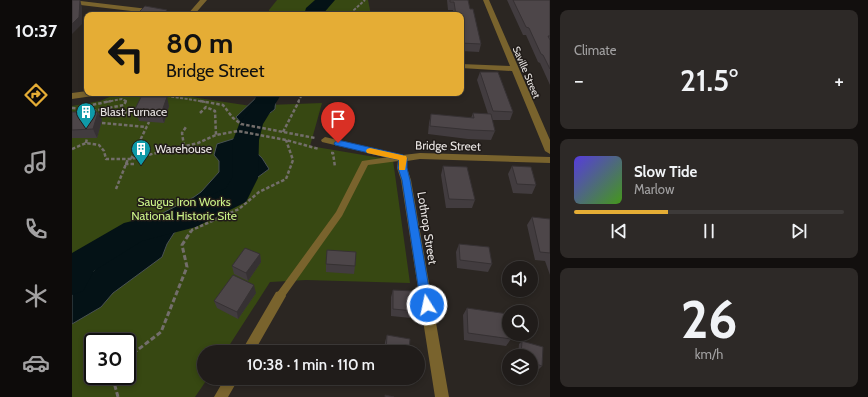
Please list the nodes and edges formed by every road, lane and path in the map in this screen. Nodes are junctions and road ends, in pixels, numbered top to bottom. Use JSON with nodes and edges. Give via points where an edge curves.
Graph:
{"nodes":[{"id":1,"x":204,"y":0,"type":"edge"},
{"id":2,"x":365,"y":0,"type":"edge"},
{"id":3,"x":486,"y":0,"type":"edge"},
{"id":4,"x":72,"y":2,"type":"edge"},
{"id":5,"x":157,"y":12,"type":"edge"},
{"id":6,"x":193,"y":12,"type":"edge"},
{"id":7,"x":354,"y":12,"type":"edge"},
{"id":8,"x":464,"y":66,"type":"edge"},
{"id":9,"x":515,"y":69,"type":"junction"},
{"id":10,"x":84,"y":94,"type":"edge"},
{"id":11,"x":72,"y":96,"type":"edge"},
{"id":12,"x":168,"y":96,"type":"edge"},
{"id":13,"x":302,"y":96,"type":"edge"},
{"id":14,"x":72,"y":108,"type":"edge"},
{"id":15,"x":133,"y":110,"type":"dead end"},
{"id":16,"x":200,"y":113,"type":"dead end"},
{"id":17,"x":149,"y":122,"type":"edge"},
{"id":18,"x":102,"y":123,"type":"dead end"},
{"id":19,"x":147,"y":127,"type":"junction"},
{"id":20,"x":186,"y":127,"type":"dead end"},
{"id":21,"x":283,"y":132,"type":"junction"},
{"id":22,"x":216,"y":135,"type":"junction"},
{"id":23,"x":87,"y":138,"type":"edge"},
{"id":24,"x":286,"y":140,"type":"junction"},
{"id":25,"x":325,"y":140,"type":"joint"},
{"id":26,"x":86,"y":143,"type":"junction"},
{"id":27,"x":184,"y":146,"type":"junction"},
{"id":28,"x":72,"y":149,"type":"edge"},
{"id":29,"x":320,"y":149,"type":"dead end"},
{"id":30,"x":327,"y":151,"type":"dead end"},
{"id":31,"x":550,"y":151,"type":"edge"},
{"id":32,"x":403,"y":158,"type":"junction"},
{"id":33,"x":129,"y":159,"type":"junction"},
{"id":34,"x":550,"y":160,"type":"edge"},
{"id":35,"x":125,"y":164,"type":"junction"},
{"id":36,"x":135,"y":164,"type":"dead end"},
{"id":37,"x":335,"y":167,"type":"dead end"},
{"id":38,"x":116,"y":189,"type":"dead end"},
{"id":39,"x":280,"y":296,"type":"joint"},
{"id":40,"x":251,"y":345,"type":"edge"},
{"id":41,"x":136,"y":351,"type":"edge"},
{"id":42,"x":115,"y":385,"type":"edge"},
{"id":43,"x":228,"y":385,"type":"edge"},
{"id":44,"x":118,"y":397,"type":"edge"},
{"id":45,"x":221,"y":397,"type":"edge"},
{"id":46,"x":442,"y":397,"type":"edge"}],
"edges":[{"from":1,"to":6,"type":"street"},
{"from":2,"to":7,"type":"path"},
{"from":3,"to":9,"type":"street","name":"Saville Street"},
{"from":4,"to":5,"type":"street"},
{"from":8,"to":9,"type":"street"},
{"from":9,"to":31,"type":"street","name":"Saville Street"},
{"from":10,"to":11,"type":"street"},
{"from":12,"to":21,"type":"path","via":[[223,105],[234,121]]},
{"from":13,"to":21,"type":"path"},
{"from":14,"to":15,"type":"path","via":[[122,99],[126,101],[124,105],[78,115],[120,114]]},
{"from":16,"to":22,"type":"path","via":[[206,107],[215,111]]},
{"from":17,"to":19,"type":"path"},
{"from":18,"to":19,"type":"path"},
{"from":19,"to":33,"type":"path"},
{"from":20,"to":27,"type":"path","via":[[182,133]]},
{"from":21,"to":25,"type":"path"},
{"from":22,"to":24,"type":"path","via":[[238,131]]},
{"from":22,"to":27,"type":"path"},
{"from":23,"to":26,"type":"path"},
{"from":24,"to":29,"type":"path"},
{"from":24,"to":41,"type":"path","via":[[293,160],[286,179],[259,192],[239,209],[192,230],[182,245],[187,267],[161,332]]},
{"from":25,"to":32,"type":"street","name":"Bridge Street"},
{"from":26,"to":28,"type":"path"},
{"from":26,"to":33,"type":"path","via":[[99,145],[106,159]]},
{"from":27,"to":33,"type":"path"},
{"from":30,"to":37,"type":"path","via":[[333,153]]},
{"from":32,"to":34,"type":"street","name":"Bridge Street","via":[[420,156]]},
{"from":32,"to":39,"type":"lane","via":[[365,164],[339,214]]},
{"from":32,"to":46,"type":"street","name":"Lothrop Street","via":[[402,168]]},
{"from":33,"to":35,"type":"path"},
{"from":35,"to":36,"type":"path"},
{"from":35,"to":38,"type":"path"},
{"from":39,"to":40,"type":"street"},
{"from":42,"to":44,"type":"path"},
{"from":43,"to":45,"type":"street"}]}
